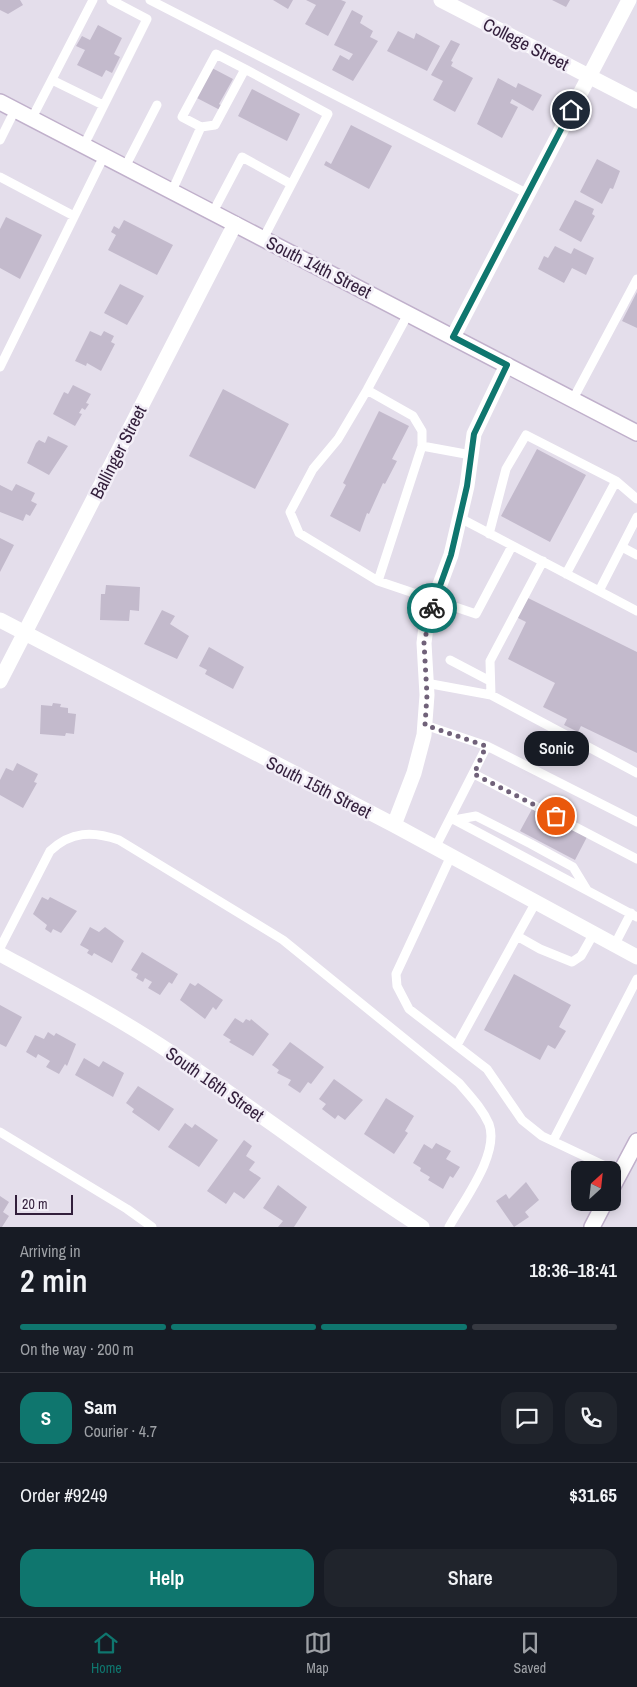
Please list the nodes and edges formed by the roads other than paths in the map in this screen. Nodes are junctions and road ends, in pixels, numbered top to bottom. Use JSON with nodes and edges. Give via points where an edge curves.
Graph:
{"nodes":[{"id":1,"x":93,"y":0,"type":"edge"},
{"id":2,"x":111,"y":0,"type":"edge"},
{"id":3,"x":150,"y":0,"type":"edge"},
{"id":4,"x":441,"y":0,"type":"edge"},
{"id":5,"x":629,"y":0,"type":"edge"},
{"id":6,"x":245,"y":70,"type":"junction"},
{"id":7,"x":589,"y":77,"type":"junction"},
{"id":8,"x":52,"y":80,"type":"junction"},
{"id":9,"x":0,"y":102,"type":"edge"},
{"id":10,"x":637,"y":102,"type":"edge"},
{"id":11,"x":102,"y":105,"type":"junction"},
{"id":12,"x":157,"y":105,"type":"dead end"},
{"id":13,"x":16,"y":110,"type":"junction"},
{"id":14,"x":32,"y":118,"type":"junction"},
{"id":15,"x":200,"y":127,"type":"junction"},
{"id":16,"x":0,"y":140,"type":"edge"},
{"id":17,"x":84,"y":145,"type":"junction"},
{"id":18,"x":104,"y":156,"type":"junction"},
{"id":19,"x":125,"y":167,"type":"junction"},
{"id":20,"x":0,"y":177,"type":"edge"},
{"id":21,"x":292,"y":184,"type":"junction"},
{"id":22,"x":172,"y":191,"type":"junction"},
{"id":23,"x":528,"y":194,"type":"junction"},
{"id":24,"x":213,"y":212,"type":"junction"},
{"id":25,"x":74,"y":216,"type":"junction"},
{"id":26,"x":235,"y":224,"type":"junction"},
{"id":27,"x":263,"y":239,"type":"junction"},
{"id":28,"x":637,"y":279,"type":"edge"},
{"id":29,"x":408,"y":314,"type":"junction"},
{"id":30,"x":453,"y":337,"type":"junction"},
{"id":31,"x":507,"y":365,"type":"junction"},
{"id":32,"x":0,"y":367,"type":"edge"},
{"id":33,"x":367,"y":390,"type":"junction"},
{"id":34,"x":573,"y":399,"type":"junction"},
{"id":35,"x":637,"y":432,"type":"edge"},
{"id":36,"x":422,"y":446,"type":"junction"},
{"id":37,"x":471,"y":454,"type":"junction"},
{"id":38,"x":616,"y":481,"type":"junction"},
{"id":39,"x":637,"y":499,"type":"edge"},
{"id":40,"x":637,"y":517,"type":"edge"},
{"id":41,"x":460,"y":518,"type":"junction"},
{"id":42,"x":489,"y":534,"type":"junction"},
{"id":43,"x":512,"y":546,"type":"junction"},
{"id":44,"x":622,"y":547,"type":"junction"},
{"id":45,"x":637,"y":555,"type":"edge"},
{"id":46,"x":543,"y":562,"type":"junction"},
{"id":47,"x":566,"y":574,"type":"junction"},
{"id":48,"x":378,"y":581,"type":"junction"},
{"id":49,"x":599,"y":590,"type":"junction"},
{"id":50,"x":434,"y":600,"type":"junction"},
{"id":51,"x":637,"y":610,"type":"edge"},
{"id":52,"x":0,"y":620,"type":"edge"},
{"id":53,"x":24,"y":634,"type":"junction"},
{"id":54,"x":450,"y":660,"type":"dead end"},
{"id":55,"x":0,"y":681,"type":"edge"},
{"id":56,"x":490,"y":681,"type":"junction"},
{"id":57,"x":426,"y":683,"type":"junction"},
{"id":58,"x":491,"y":696,"type":"junction"},
{"id":59,"x":425,"y":725,"type":"junction"},
{"id":60,"x":486,"y":746,"type":"junction"},
{"id":61,"x":637,"y":772,"type":"edge"},
{"id":62,"x":474,"y":774,"type":"junction"},
{"id":63,"x":452,"y":819,"type":"junction"},
{"id":64,"x":637,"y":822,"type":"edge"},
{"id":65,"x":394,"y":825,"type":"junction"},
{"id":66,"x":435,"y":848,"type":"junction"},
{"id":67,"x":451,"y":856,"type":"junction"},
{"id":68,"x":637,"y":859,"type":"edge"},
{"id":69,"x":588,"y":891,"type":"junction"},
{"id":70,"x":536,"y":902,"type":"junction"},
{"id":71,"x":634,"y":915,"type":"edge"},
{"id":72,"x":594,"y":933,"type":"junction"},
{"id":73,"x":517,"y":936,"type":"junction"},
{"id":74,"x":615,"y":944,"type":"junction"},
{"id":75,"x":0,"y":948,"type":"edge"},
{"id":76,"x":0,"y":954,"type":"edge"},
{"id":77,"x":637,"y":956,"type":"edge"},
{"id":78,"x":637,"y":979,"type":"edge"},
{"id":79,"x":457,"y":1045,"type":"junction"},
{"id":80,"x":0,"y":1132,"type":"edge"},
{"id":81,"x":553,"y":1141,"type":"junction"},
{"id":82,"x":637,"y":1141,"type":"edge"},
{"id":83,"x":595,"y":1161,"type":"edge"},
{"id":84,"x":621,"y":1171,"type":"edge"},
{"id":85,"x":600,"y":1211,"type":"edge"},
{"id":86,"x":152,"y":1227,"type":"edge"},
{"id":87,"x":422,"y":1227,"type":"edge"},
{"id":88,"x":449,"y":1227,"type":"edge"},
{"id":89,"x":592,"y":1227,"type":"edge"}],
"edges":[{"from":1,"to":8,"type":"lane"},
{"from":2,"to":11,"type":"lane","via":[[147,19]]},
{"from":3,"to":23,"type":"lane"},
{"from":4,"to":7,"type":"street","name":"College Street"},
{"from":5,"to":7,"type":"street"},
{"from":6,"to":15,"type":"lane","via":[[215,125]]},
{"from":6,"to":15,"type":"lane","via":[[216,54],[182,117]]},
{"from":6,"to":21,"type":"lane","via":[[328,114]]},
{"from":7,"to":10,"type":"street","name":"College Street"},
{"from":7,"to":23,"type":"street"},
{"from":8,"to":11,"type":"lane"},
{"from":8,"to":14,"type":"lane"},
{"from":9,"to":13,"type":"street","name":"South 14th Street"},
{"from":11,"to":17,"type":"lane"},
{"from":12,"to":19,"type":"lane"},
{"from":13,"to":14,"type":"street","name":"South 14th Street"},
{"from":13,"to":16,"type":"lane"},
{"from":14,"to":17,"type":"street","name":"South 14th Street"},
{"from":15,"to":22,"type":"lane"},
{"from":17,"to":18,"type":"street","name":"South 14th Street"},
{"from":18,"to":19,"type":"street","name":"South 14th Street"},
{"from":18,"to":25,"type":"lane"},
{"from":19,"to":22,"type":"street","name":"South 14th Street"},
{"from":20,"to":25,"type":"lane"},
{"from":21,"to":24,"type":"lane","via":[[242,157]]},
{"from":21,"to":27,"type":"lane"},
{"from":22,"to":24,"type":"street","name":"South 14th Street"},
{"from":23,"to":30,"type":"street"},
{"from":24,"to":26,"type":"street","name":"South 14th Street"},
{"from":25,"to":32,"type":"lane"},
{"from":26,"to":27,"type":"street","name":"South 14th Street"},
{"from":26,"to":53,"type":"street","name":"Ballinger Street"},
{"from":27,"to":29,"type":"street","name":"South 14th Street"},
{"from":28,"to":34,"type":"lane"},
{"from":29,"to":30,"type":"street","name":"South 14th Street"},
{"from":29,"to":33,"type":"lane"},
{"from":30,"to":31,"type":"street","name":"South 14th Street"},
{"from":31,"to":34,"type":"street","name":"South 14th Street"},
{"from":31,"to":37,"type":"street","via":[[474,434]]},
{"from":33,"to":36,"type":"lane","via":[[413,416],[422,431]]},
{"from":33,"to":48,"type":"lane","via":[[338,439],[313,469],[290,512],[299,533]]},
{"from":34,"to":35,"type":"street","name":"South 14th Street"},
{"from":36,"to":37,"type":"lane"},
{"from":36,"to":48,"type":"lane"},
{"from":37,"to":41,"type":"street"},
{"from":38,"to":39,"type":"lane"},
{"from":38,"to":42,"type":"lane","via":[[526,435],[506,469]]},
{"from":38,"to":47,"type":"lane"},
{"from":40,"to":44,"type":"lane"},
{"from":41,"to":42,"type":"lane"},
{"from":41,"to":50,"type":"street","via":[[451,555]]},
{"from":42,"to":43,"type":"lane"},
{"from":43,"to":46,"type":"lane"},
{"from":43,"to":50,"type":"lane","via":[[476,614]]},
{"from":44,"to":45,"type":"lane"},
{"from":44,"to":49,"type":"lane"},
{"from":46,"to":47,"type":"lane"},
{"from":46,"to":56,"type":"lane","via":[[490,662]]},
{"from":47,"to":49,"type":"lane"},
{"from":48,"to":50,"type":"lane"},
{"from":49,"to":51,"type":"lane"},
{"from":50,"to":57,"type":"street","via":[[427,619],[424,643]]},
{"from":52,"to":53,"type":"street","name":"South 15th Street"},
{"from":53,"to":55,"type":"street","name":"Ballinger Street"},
{"from":53,"to":65,"type":"street","name":"South 15th Street"},
{"from":54,"to":56,"type":"lane"},
{"from":56,"to":58,"type":"lane"},
{"from":57,"to":58,"type":"lane"},
{"from":57,"to":59,"type":"street"},
{"from":58,"to":61,"type":"lane"},
{"from":59,"to":60,"type":"lane"},
{"from":59,"to":65,"type":"street","via":[[414,773]]},
{"from":60,"to":62,"type":"lane"},
{"from":60,"to":64,"type":"lane"},
{"from":62,"to":63,"type":"lane"},
{"from":62,"to":68,"type":"lane"},
{"from":63,"to":66,"type":"lane"},
{"from":63,"to":69,"type":"lane"},
{"from":63,"to":69,"type":"lane","via":[[476,816],[531,844],[574,867]]},
{"from":65,"to":66,"type":"street","name":"South 15th Street"},
{"from":66,"to":67,"type":"street","name":"South 15th Street"},
{"from":67,"to":70,"type":"street","name":"South 15th Street"},
{"from":67,"to":79,"type":"lane","via":[[396,974],[396,981],[409,1008]]},
{"from":69,"to":71,"type":"lane"},
{"from":70,"to":72,"type":"street","name":"South 15th Street"},
{"from":70,"to":73,"type":"lane"},
{"from":71,"to":74,"type":"lane"},
{"from":72,"to":73,"type":"lane","via":[[581,956],[572,962]]},
{"from":72,"to":74,"type":"street","name":"South 15th Street"},
{"from":73,"to":79,"type":"lane"},
{"from":74,"to":77,"type":"street","name":"South 15th Street"},
{"from":75,"to":88,"type":"lane","via":[[50,851],[60,841],[98,833],[119,840],[283,940],[459,1083],[481,1109],[490,1126],[487,1161]]},
{"from":76,"to":87,"type":"street","name":"South 16th Street","via":[[170,1052],[375,1198]]},
{"from":78,"to":81,"type":"lane"},
{"from":79,"to":81,"type":"lane","via":[[487,1069],[522,1120]]},
{"from":80,"to":86,"type":"lane"},
{"from":81,"to":83,"type":"lane"},
{"from":82,"to":84,"type":"street"},
{"from":85,"to":89,"type":"street"}]}
